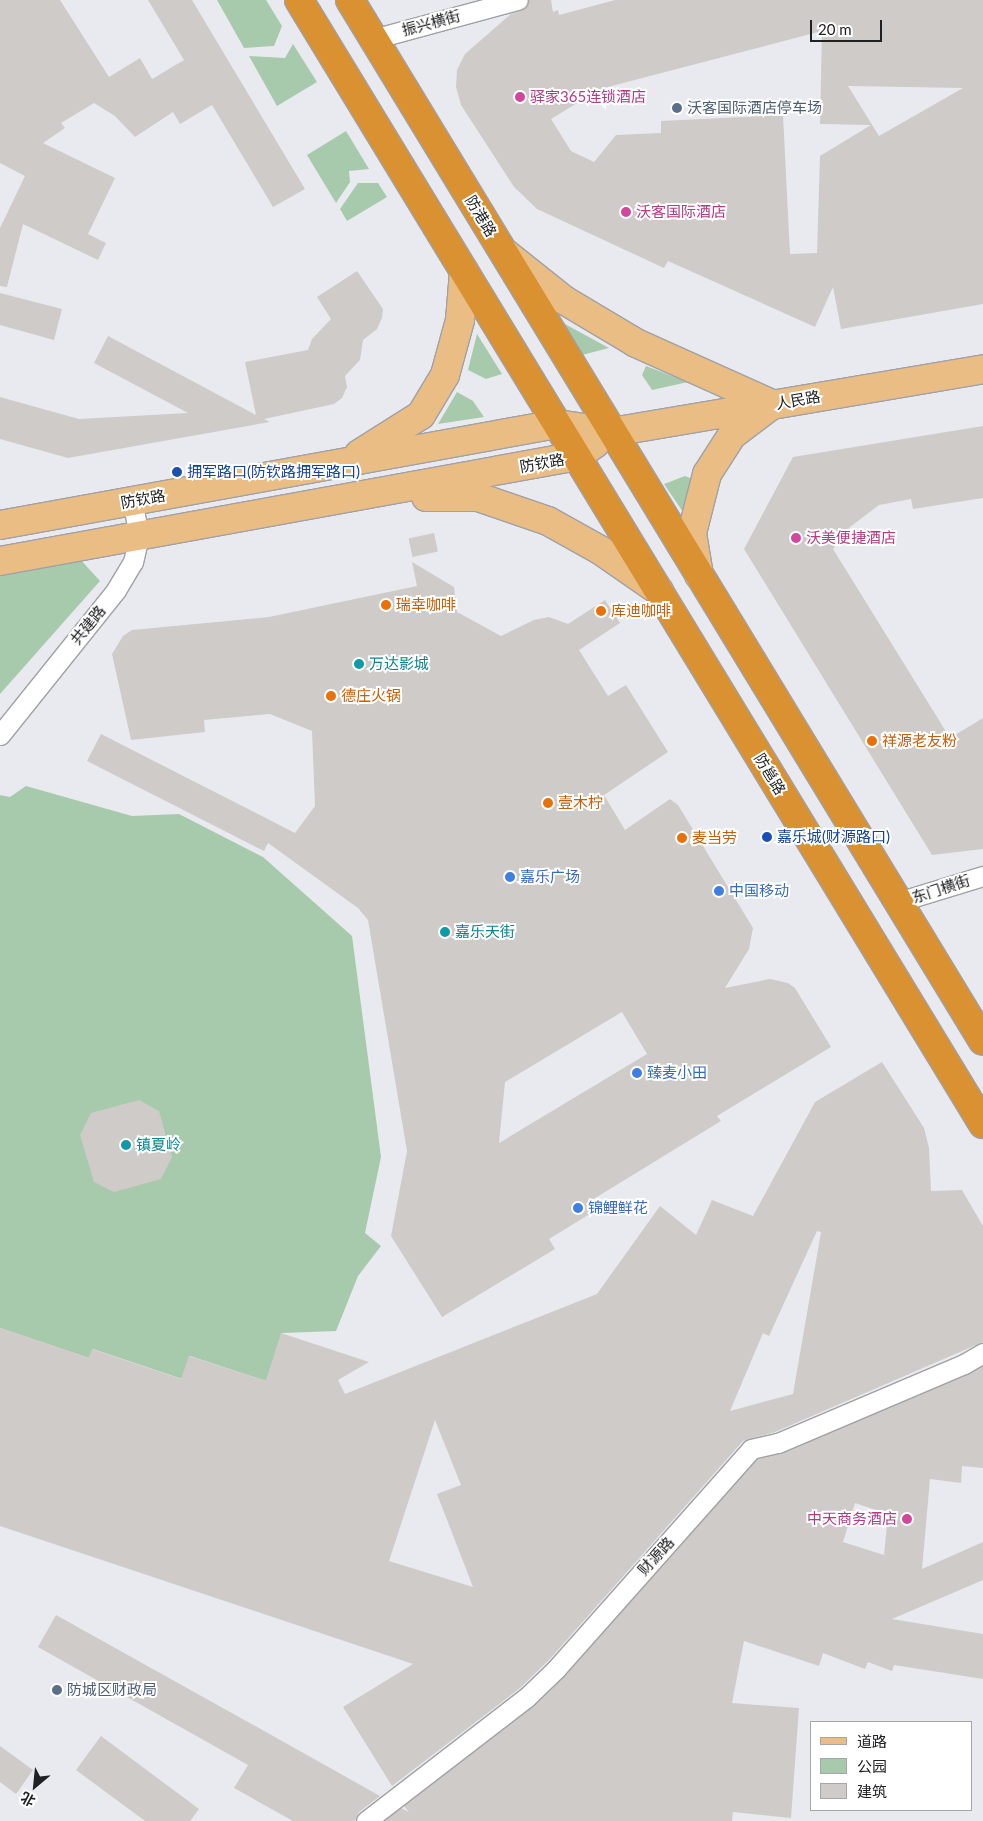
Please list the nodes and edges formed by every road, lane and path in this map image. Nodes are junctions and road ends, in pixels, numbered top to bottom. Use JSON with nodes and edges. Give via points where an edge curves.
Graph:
{"nodes":[{"id":1,"x":299,"y":0,"type":"edge"},
{"id":2,"x":350,"y":0,"type":"edge"},
{"id":3,"x":518,"y":0,"type":"edge"},
{"id":4,"x":373,"y":39,"type":"junction"},
{"id":5,"x":502,"y":250,"type":"junction"},
{"id":6,"x":464,"y":271,"type":"junction"},
{"id":7,"x":983,"y":369,"type":"edge"},
{"id":8,"x":772,"y":404,"type":"junction"},
{"id":9,"x":557,"y":424,"type":"junction"},
{"id":10,"x":612,"y":432,"type":"junction"},
{"id":11,"x":577,"y":456,"type":"junction"},
{"id":12,"x":347,"y":462,"type":"junction"},
{"id":13,"x":357,"y":496,"type":"junction"},
{"id":14,"x":132,"y":501,"type":"junction"},
{"id":15,"x":0,"y":525,"type":"edge"},
{"id":16,"x":139,"y":536,"type":"junction"},
{"id":17,"x":0,"y":562,"type":"edge"},
{"id":18,"x":699,"y":575,"type":"junction"},
{"id":19,"x":659,"y":591,"type":"junction"},
{"id":20,"x":0,"y":734,"type":"edge"},
{"id":21,"x":983,"y":876,"type":"edge"},
{"id":22,"x":898,"y":902,"type":"junction"},
{"id":23,"x":983,"y":1041,"type":"edge"},
{"id":24,"x":983,"y":1124,"type":"edge"},
{"id":25,"x":983,"y":1353,"type":"edge"},
{"id":26,"x":366,"y":1821,"type":"edge"}],
"edges":[{"from":1,"to":6,"type":"highway"},
{"from":2,"to":4,"type":"highway","name":"防港路"},
{"from":3,"to":4,"type":"street","name":"振兴横街"},
{"from":4,"to":5,"type":"highway","name":"防港路"},
{"from":5,"to":8,"type":"main road","via":[[564,300],[636,343]]},
{"from":5,"to":10,"type":"highway","name":"防港路"},
{"from":6,"to":9,"type":"highway"},
{"from":6,"to":12,"type":"main road","via":[[460,320],[445,375],[421,415]]},
{"from":7,"to":8,"type":"main road","name":"人民路"},
{"from":8,"to":10,"type":"main road","name":"人民路"},
{"from":8,"to":18,"type":"main road","via":[[732,435],[707,474],[692,533]]},
{"from":9,"to":10,"type":"main road","name":"防钦路"},
{"from":9,"to":11,"type":"highway","name":"防邕路"},
{"from":9,"to":12,"type":"main road","name":"防钦路"},
{"from":10,"to":11,"type":"main road","name":"防钦路"},
{"from":10,"to":18,"type":"highway"},
{"from":11,"to":13,"type":"main road","name":"防钦路"},
{"from":11,"to":19,"type":"highway","name":"防邕路"},
{"from":12,"to":14,"type":"main road","name":"防钦路"},
{"from":13,"to":16,"type":"main road","name":"防钦路"},
{"from":13,"to":19,"type":"main road","via":[[478,497],[548,521],[600,550]]},
{"from":14,"to":15,"type":"main road","name":"防钦路"},
{"from":14,"to":16,"type":"street","name":"共建路"},
{"from":16,"to":17,"type":"main road","name":"防钦路"},
{"from":16,"to":20,"type":"street","name":"共建路","via":[[133,562],[116,590]]},
{"from":18,"to":22,"type":"highway"},
{"from":19,"to":24,"type":"highway","name":"防邕路"},
{"from":21,"to":22,"type":"street","name":"东门横街"},
{"from":22,"to":23,"type":"highway"},
{"from":25,"to":26,"type":"street","name":"财源路","via":[[778,1443],[751,1450],[556,1670],[527,1697]]}]}
